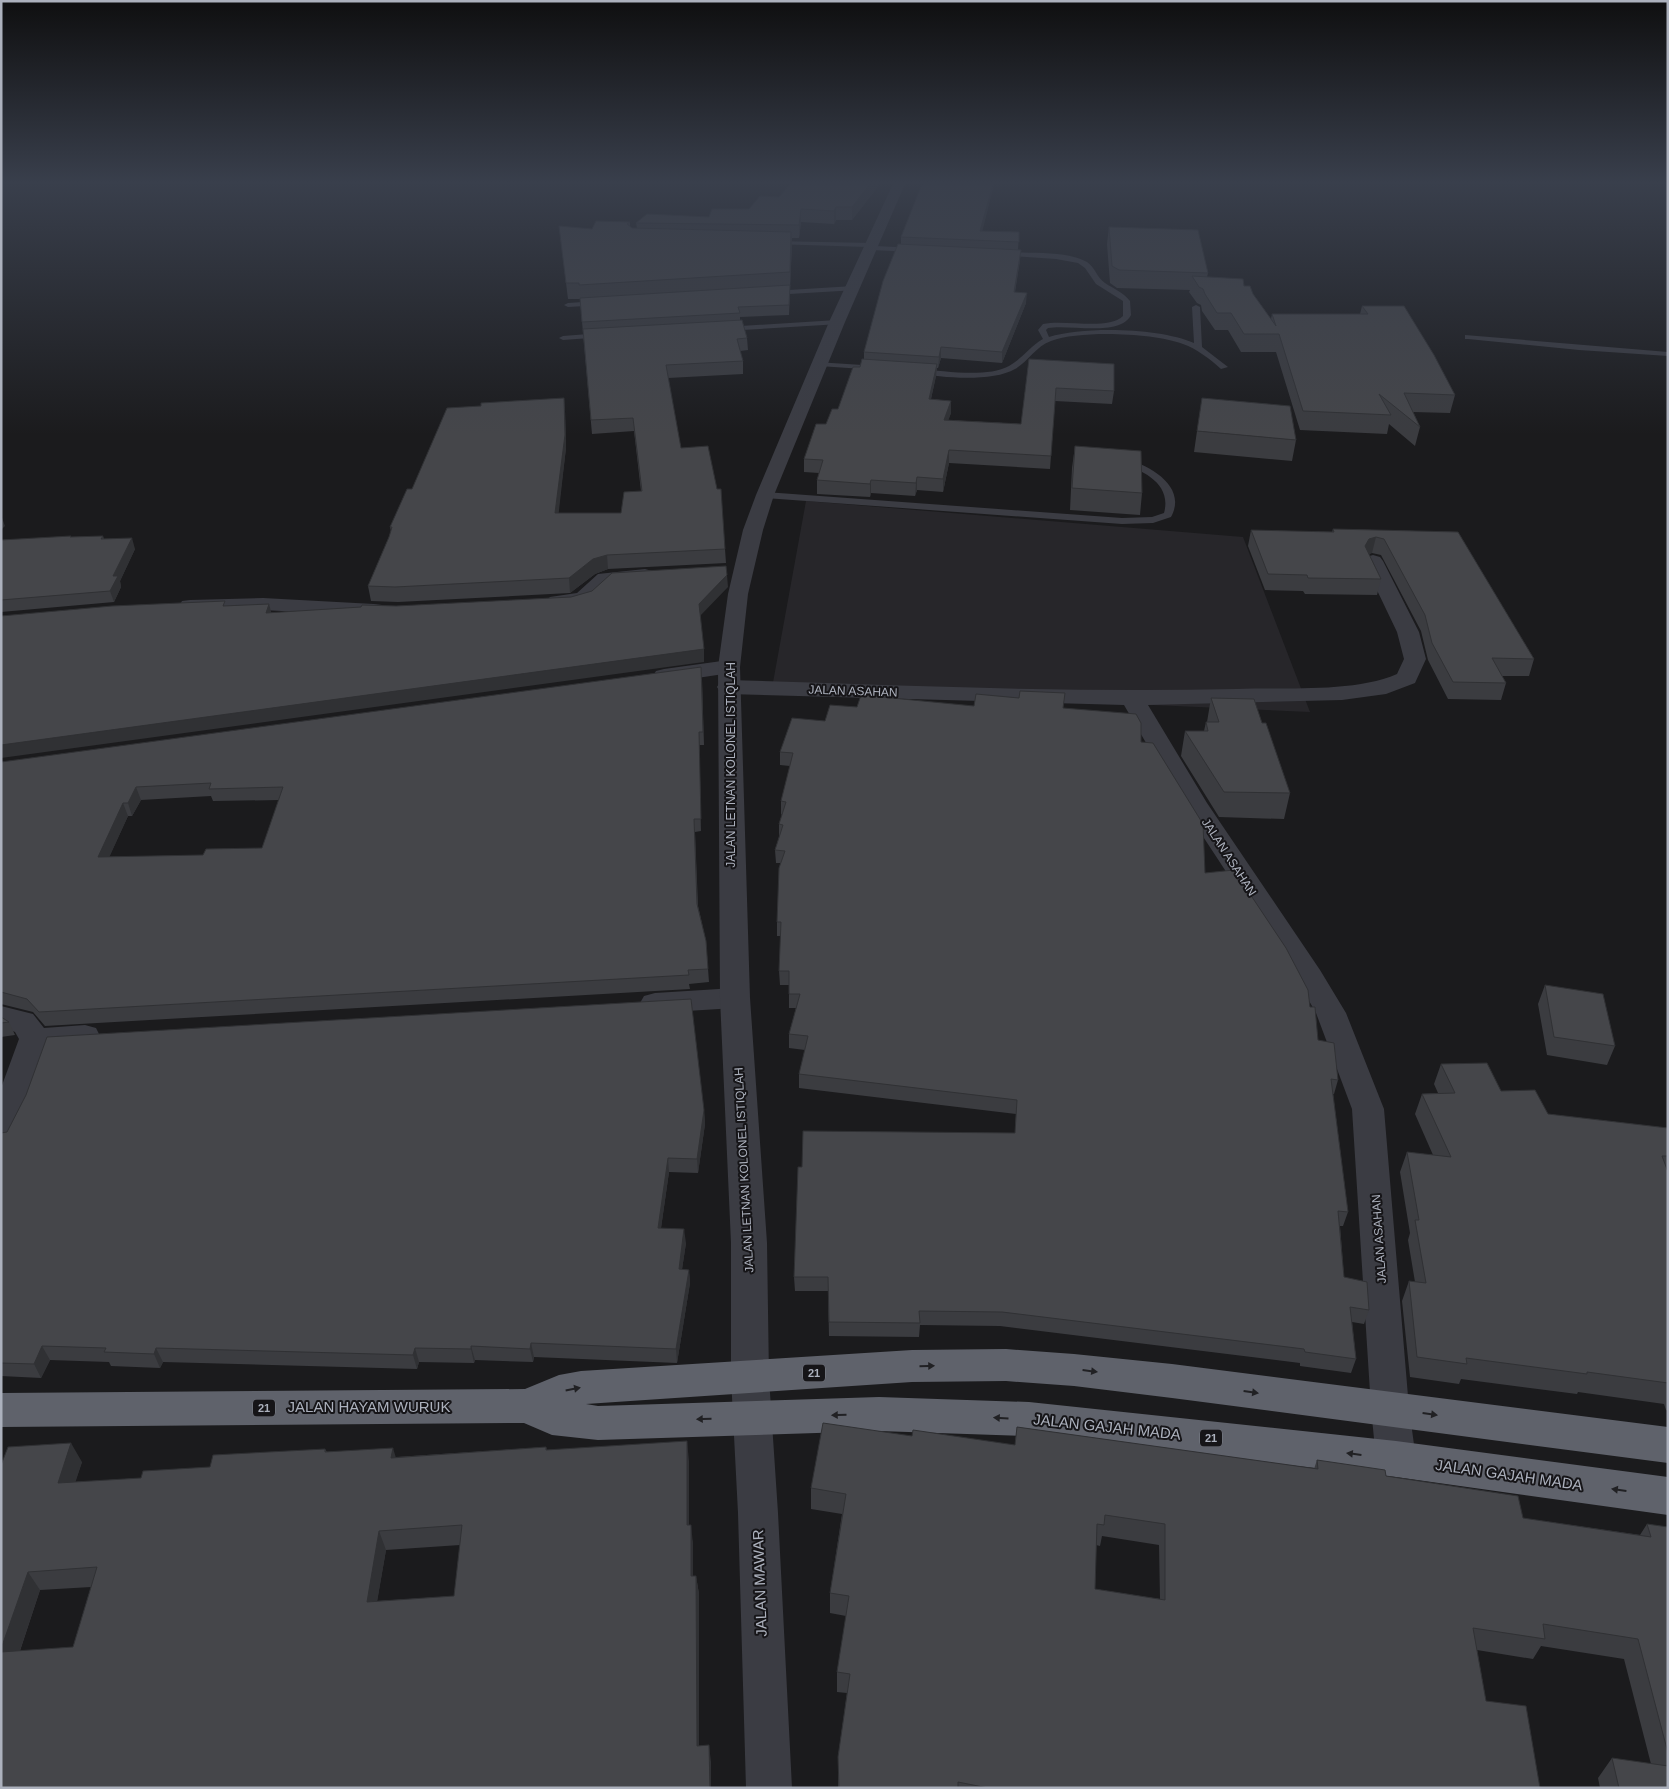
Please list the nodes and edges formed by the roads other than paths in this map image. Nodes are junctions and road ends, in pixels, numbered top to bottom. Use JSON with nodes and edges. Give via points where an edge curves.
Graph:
{"nodes":[{"id":1,"x":862,"y":267,"type":"edge"},
{"id":2,"x":1089,"y":267,"type":"edge"},
{"id":3,"x":854,"y":288,"type":"junction"},
{"id":4,"x":765,"y":294,"type":"edge"},
{"id":5,"x":607,"y":303,"type":"edge"},
{"id":6,"x":568,"y":305,"type":"edge"},
{"id":7,"x":1196,"y":308,"type":"edge"},
{"id":8,"x":837,"y":322,"type":"junction"},
{"id":9,"x":1117,"y":322,"type":"junction"},
{"id":10,"x":717,"y":329,"type":"edge"},
{"id":11,"x":1127,"y":334,"type":"junction"},
{"id":12,"x":611,"y":335,"type":"edge"},
{"id":13,"x":1468,"y":337,"type":"dead end"},
{"id":14,"x":563,"y":338,"type":"dead end"},
{"id":15,"x":1047,"y":340,"type":"junction"},
{"id":16,"x":1198,"y":347,"type":"junction"},
{"id":17,"x":1668,"y":354,"type":"edge"},
{"id":18,"x":819,"y":364,"type":"junction"},
{"id":19,"x":1224,"y":367,"type":"dead end"},
{"id":20,"x":883,"y":368,"type":"edge"},
{"id":21,"x":912,"y":370,"type":"edge"},
{"id":22,"x":1116,"y":459,"type":"edge"},
{"id":23,"x":765,"y":495,"type":"junction"},
{"id":24,"x":1373,"y":561,"type":"edge"},
{"id":25,"x":663,"y":574,"type":"edge"},
{"id":26,"x":538,"y":603,"type":"edge"},
{"id":27,"x":174,"y":607,"type":"edge"},
{"id":28,"x":390,"y":610,"type":"edge"},
{"id":29,"x":729,"y":677,"type":"junction"},
{"id":30,"x":638,"y":679,"type":"edge"},
{"id":31,"x":1132,"y":698,"type":"junction"},
{"id":32,"x":735,"y":998,"type":"junction"},
{"id":33,"x":627,"y":1004,"type":"edge"},
{"id":34,"x":20,"y":1026,"type":"edge"},
{"id":35,"x":113,"y":1034,"type":"edge"},
{"id":36,"x":1,"y":1135,"type":"edge"},
{"id":37,"x":750,"y":1378,"type":"junction"},
{"id":38,"x":527,"y":1406,"type":"junction"},
{"id":39,"x":1390,"y":1408,"type":"junction"},
{"id":40,"x":1,"y":1410,"type":"edge"},
{"id":41,"x":752,"y":1418,"type":"junction"},
{"id":42,"x":1668,"y":1445,"type":"edge"},
{"id":43,"x":1396,"y":1459,"type":"junction"},
{"id":44,"x":1668,"y":1496,"type":"edge"},
{"id":45,"x":768,"y":1788,"type":"edge"}],
"edges":[{"from":1,"to":3,"type":"street","name":"JALAN LETNAN KOLONEL ISTIQLAH"},
{"from":2,"to":9,"type":"lane","via":[[1101,283],[1125,298],[1128,314]]},
{"from":3,"to":4,"type":"lane"},
{"from":3,"to":8,"type":"street","name":"JALAN LETNAN KOLONEL ISTIQLAH"},
{"from":5,"to":6,"type":"lane"},
{"from":7,"to":16,"type":"lane"},
{"from":8,"to":10,"type":"lane"},
{"from":8,"to":18,"type":"street","name":"JALAN LETNAN KOLONEL ISTIQLAH"},
{"from":9,"to":11,"type":"lane"},
{"from":9,"to":15,"type":"lane","via":[[1046,326],[1042,330]]},
{"from":11,"to":15,"type":"lane","via":[[1085,334]]},
{"from":11,"to":16,"type":"lane","via":[[1169,338]]},
{"from":12,"to":14,"type":"lane"},
{"from":13,"to":17,"type":"lane"},
{"from":15,"to":21,"type":"lane","via":[[1016,365],[999,372],[963,374]]},
{"from":16,"to":19,"type":"lane"},
{"from":18,"to":20,"type":"lane"},
{"from":18,"to":23,"type":"street","name":"JALAN LETNAN KOLONEL ISTIQLAH"},
{"from":22,"to":23,"type":"lane","via":[[1158,477],[1169,493],[1168,515],[1152,520],[1122,521]]},
{"from":23,"to":29,"type":"street","name":"JALAN LETNAN KOLONEL ISTIQLAH","via":[[736,571],[738,594]]},
{"from":24,"to":31,"type":"street","via":[[1408,632],[1415,659],[1407,678],[1386,687],[1342,693]]},
{"from":25,"to":26,"type":"street","via":[[605,578],[583,599]]},
{"from":27,"to":28,"type":"street","via":[[263,604]]},
{"from":29,"to":30,"type":"street","name":"JALAN ASAHAN"},
{"from":29,"to":31,"type":"street","name":"JALAN ASAHAN"},
{"from":29,"to":32,"type":"street","name":"JALAN LETNAN KOLONEL ISTIQLAH"},
{"from":31,"to":39,"type":"street","name":"JALAN ASAHAN","via":[[1194,803],[1331,1013],[1368,1109]]},
{"from":32,"to":33,"type":"street"},
{"from":32,"to":37,"type":"street","name":"JALAN LETNAN KOLONEL ISTIQLAH","via":[[749,1243]]},
{"from":34,"to":35,"type":"street"},
{"from":34,"to":36,"type":"street"},
{"from":38,"to":37,"type":"highway","name":"JALAN HAYAM WURUK","number":"21","one_way":true,"via":[[559,1392],[580,1388]]},
{"from":37,"to":39,"type":"highway","number":"21","one_way":true,"via":[[920,1366],[1006,1365],[1074,1370]]},
{"from":37,"to":41,"type":"street","name":"JALAN MAWAR"},
{"from":38,"to":40,"type":"highway","name":"JALAN HAYAM WURUK","number":"21"},
{"from":41,"to":38,"type":"highway","name":"JALAN HAYAM WURUK","number":"21","one_way":true,"via":[[579,1422],[552,1418]]},
{"from":39,"to":42,"type":"highway","number":"21","one_way":true},
{"from":39,"to":43,"type":"street","name":"JALAN ASAHAN"},
{"from":43,"to":41,"type":"highway","name":"JALAN GAJAH MADA","number":"21","one_way":true,"via":[[1029,1419],[931,1414]]},
{"from":41,"to":45,"type":"street","name":"JALAN MAWAR"},
{"from":44,"to":43,"type":"highway","name":"JALAN GAJAH MADA","number":"21","one_way":true}]}
